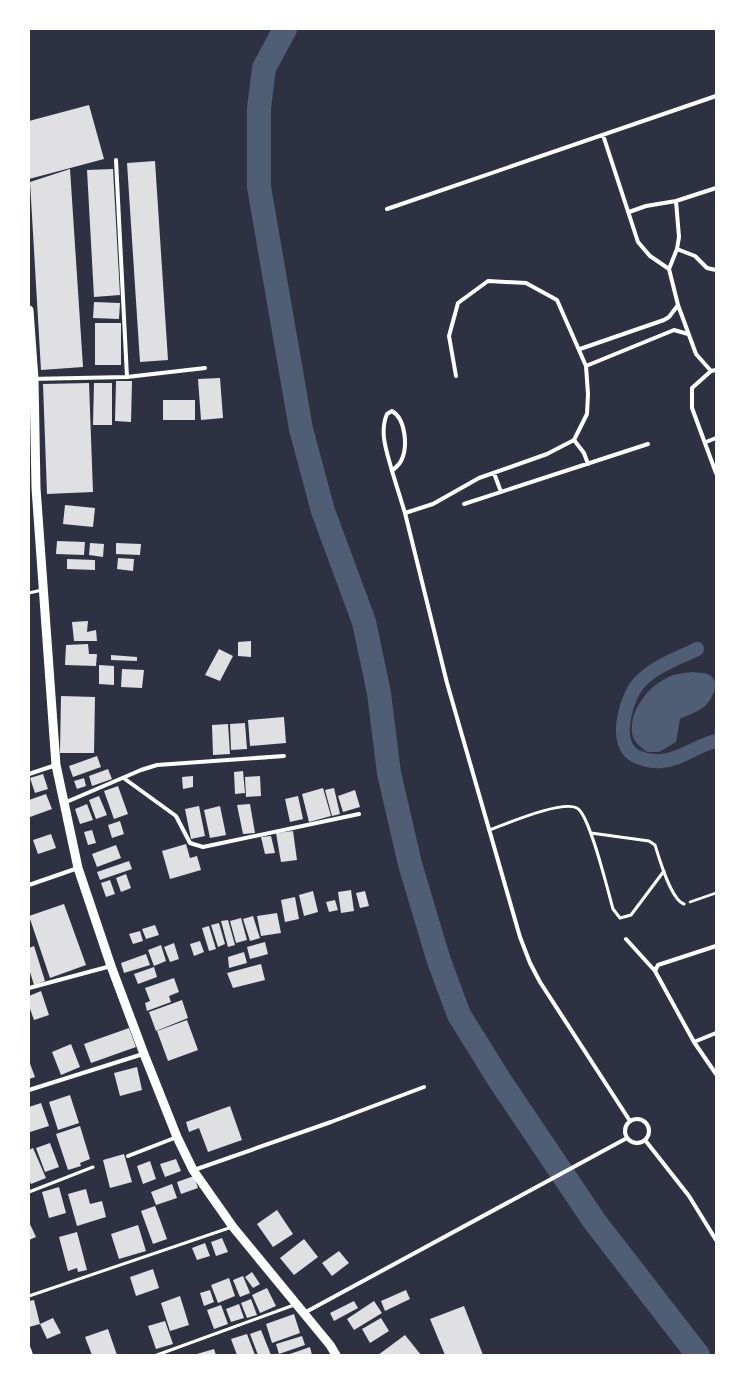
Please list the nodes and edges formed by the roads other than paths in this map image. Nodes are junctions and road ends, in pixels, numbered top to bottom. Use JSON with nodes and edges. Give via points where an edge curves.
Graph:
{"nodes":[{"id":1,"x":716,"y":96,"type":"edge"},
{"id":2,"x":603,"y":135,"type":"junction"},
{"id":3,"x":116,"y":160,"type":"dead end"},
{"id":4,"x":716,"y":188,"type":"edge"},
{"id":5,"x":676,"y":202,"type":"junction"},
{"id":6,"x":387,"y":209,"type":"dead end"},
{"id":7,"x":629,"y":212,"type":"junction"},
{"id":8,"x":678,"y":250,"type":"junction"},
{"id":9,"x":669,"y":269,"type":"junction"},
{"id":10,"x":716,"y":270,"type":"edge"},
{"id":11,"x":678,"y":305,"type":"junction"},
{"id":12,"x":29,"y":310,"type":"edge"},
{"id":13,"x":688,"y":334,"type":"junction"},
{"id":14,"x":580,"y":349,"type":"junction"},
{"id":15,"x":586,"y":366,"type":"junction"},
{"id":16,"x":205,"y":368,"type":"dead end"},
{"id":17,"x":714,"y":370,"type":"edge"},
{"id":18,"x":456,"y":376,"type":"dead end"},
{"id":19,"x":127,"y":377,"type":"junction"},
{"id":20,"x":31,"y":379,"type":"edge"},
{"id":21,"x":716,"y":438,"type":"edge"},
{"id":22,"x":574,"y":440,"type":"junction"},
{"id":23,"x":706,"y":442,"type":"junction"},
{"id":24,"x":648,"y":444,"type":"dead end"},
{"id":25,"x":588,"y":464,"type":"junction"},
{"id":26,"x":392,"y":471,"type":"junction"},
{"id":27,"x":494,"y":473,"type":"junction"},
{"id":28,"x":716,"y":474,"type":"edge"},
{"id":29,"x":33,"y":488,"type":"edge"},
{"id":30,"x":501,"y":492,"type":"junction"},
{"id":31,"x":464,"y":504,"type":"dead end"},
{"id":32,"x":405,"y":513,"type":"junction"},
{"id":33,"x":43,"y":590,"type":"junction"},
{"id":34,"x":29,"y":593,"type":"edge"},
{"id":35,"x":284,"y":756,"type":"dead end"},
{"id":36,"x":56,"y":765,"type":"junction"},
{"id":37,"x":29,"y":774,"type":"edge"},
{"id":38,"x":125,"y":779,"type":"junction"},
{"id":39,"x":64,"y":802,"type":"junction"},
{"id":40,"x":359,"y":814,"type":"dead end"},
{"id":41,"x":489,"y":830,"type":"junction"},
{"id":42,"x":591,"y":833,"type":"junction"},
{"id":43,"x":78,"y":868,"type":"junction"},
{"id":44,"x":664,"y":871,"type":"junction"},
{"id":45,"x":29,"y":885,"type":"edge"},
{"id":46,"x":684,"y":904,"type":"road end"},
{"id":47,"x":626,"y":940,"type":"dead end"},
{"id":48,"x":716,"y":946,"type":"edge"},
{"id":49,"x":111,"y":966,"type":"junction"},
{"id":50,"x":655,"y":971,"type":"junction"},
{"id":51,"x":29,"y":988,"type":"edge"},
{"id":52,"x":716,"y":1032,"type":"edge"},
{"id":53,"x":694,"y":1042,"type":"junction"},
{"id":54,"x":144,"y":1054,"type":"junction"},
{"id":55,"x":716,"y":1074,"type":"edge"},
{"id":56,"x":424,"y":1087,"type":"dead end"},
{"id":57,"x":29,"y":1090,"type":"edge"},
{"id":58,"x":630,"y":1121,"type":"junction"},
{"id":59,"x":177,"y":1137,"type":"junction"},
{"id":60,"x":627,"y":1138,"type":"junction"},
{"id":61,"x":645,"y":1140,"type":"junction"},
{"id":62,"x":128,"y":1156,"type":"dead end"},
{"id":63,"x":93,"y":1167,"type":"dead end"},
{"id":64,"x":193,"y":1170,"type":"junction"},
{"id":65,"x":29,"y":1192,"type":"edge"},
{"id":66,"x":233,"y":1227,"type":"junction"},
{"id":67,"x":716,"y":1240,"type":"edge"},
{"id":68,"x":29,"y":1296,"type":"edge"},
{"id":69,"x":295,"y":1304,"type":"junction"},
{"id":70,"x":304,"y":1314,"type":"junction"},
{"id":71,"x":29,"y":1349,"type":"edge"},
{"id":72,"x":31,"y":1355,"type":"edge"},
{"id":73,"x":157,"y":1355,"type":"edge"},
{"id":74,"x":336,"y":1355,"type":"edge"}],
"edges":[{"from":1,"to":2,"type":"street"},
{"from":2,"to":6,"type":"street"},
{"from":2,"to":7,"type":"street"},
{"from":3,"to":19,"type":"street"},
{"from":4,"to":5,"type":"street"},
{"from":5,"to":7,"type":"street","via":[[646,206]]},
{"from":5,"to":8,"type":"street"},
{"from":7,"to":9,"type":"street","via":[[638,242],[650,256]]},
{"from":8,"to":9,"type":"street"},
{"from":8,"to":10,"type":"street","via":[[695,256],[707,268]]},
{"from":9,"to":11,"type":"street"},
{"from":11,"to":13,"type":"street"},
{"from":11,"to":14,"type":"street","via":[[664,320]]},
{"from":12,"to":20,"type":"main road"},
{"from":13,"to":15,"type":"street","via":[[674,330]]},
{"from":13,"to":17,"type":"street","via":[[696,354]]},
{"from":14,"to":15,"type":"street"},
{"from":14,"to":18,"type":"street","via":[[556,300],[526,283],[488,281],[458,303],[448,336]]},
{"from":15,"to":22,"type":"street","via":[[587,414]]},
{"from":16,"to":19,"type":"street"},
{"from":17,"to":23,"type":"street","via":[[692,388],[692,408]]},
{"from":19,"to":20,"type":"street"},
{"from":20,"to":29,"type":"main road"},
{"from":21,"to":23,"type":"street"},
{"from":22,"to":25,"type":"street","via":[[584,453]]},
{"from":22,"to":27,"type":"street","via":[[547,454]]},
{"from":23,"to":28,"type":"street"},
{"from":24,"to":25,"type":"street"},
{"from":25,"to":30,"type":"street"},
{"from":26,"to":26,"type":"street","via":[[382,424],[387,414],[392,411],[403,424],[404,447],[401,461]]},
{"from":26,"to":32,"type":"street"},
{"from":27,"to":30,"type":"street"},
{"from":27,"to":32,"type":"street","via":[[479,478],[433,504]]},
{"from":29,"to":33,"type":"main road"},
{"from":30,"to":31,"type":"street"},
{"from":32,"to":41,"type":"street","via":[[445,676]]},
{"from":33,"to":34,"type":"lane"},
{"from":33,"to":36,"type":"main road"},
{"from":35,"to":38,"type":"street","via":[[157,765]]},
{"from":36,"to":37,"type":"street"},
{"from":36,"to":39,"type":"main road"},
{"from":38,"to":39,"type":"street"},
{"from":38,"to":40,"type":"street","via":[[176,816],[190,843],[203,847]]},
{"from":39,"to":43,"type":"main road"},
{"from":41,"to":42,"type":"lane","via":[[553,809],[570,807],[581,811]]},
{"from":41,"to":58,"type":"street","via":[[530,964]]},
{"from":42,"to":44,"type":"lane","via":[[649,841],[655,845]]},
{"from":42,"to":44,"type":"lane","via":[[613,909],[620,918],[631,915]]},
{"from":43,"to":45,"type":"street"},
{"from":43,"to":49,"type":"main road"},
{"from":44,"to":46,"type":"lane","via":[[677,899]]},
{"from":47,"to":50,"type":"street"},
{"from":48,"to":50,"type":"street","via":[[658,966]]},
{"from":49,"to":51,"type":"street"},
{"from":49,"to":54,"type":"main road"},
{"from":50,"to":53,"type":"street"},
{"from":52,"to":53,"type":"street"},
{"from":53,"to":55,"type":"street"},
{"from":54,"to":57,"type":"street"},
{"from":54,"to":59,"type":"main road"},
{"from":56,"to":64,"type":"street"},
{"from":58,"to":60,"type":"street","via":[[625,1130]]},
{"from":58,"to":61,"type":"street","via":[[639,1119],[647,1123],[650,1132]]},
{"from":59,"to":62,"type":"street"},
{"from":59,"to":64,"type":"main road"},
{"from":60,"to":61,"type":"street","via":[[636,1143]]},
{"from":60,"to":70,"type":"street"},
{"from":61,"to":67,"type":"street","via":[[688,1196]]},
{"from":63,"to":65,"type":"lane"},
{"from":64,"to":66,"type":"main road"},
{"from":66,"to":68,"type":"lane"},
{"from":66,"to":69,"type":"main road"},
{"from":69,"to":70,"type":"main road"},
{"from":69,"to":73,"type":"lane"},
{"from":70,"to":74,"type":"main road"},
{"from":71,"to":72,"type":"street"}]}
